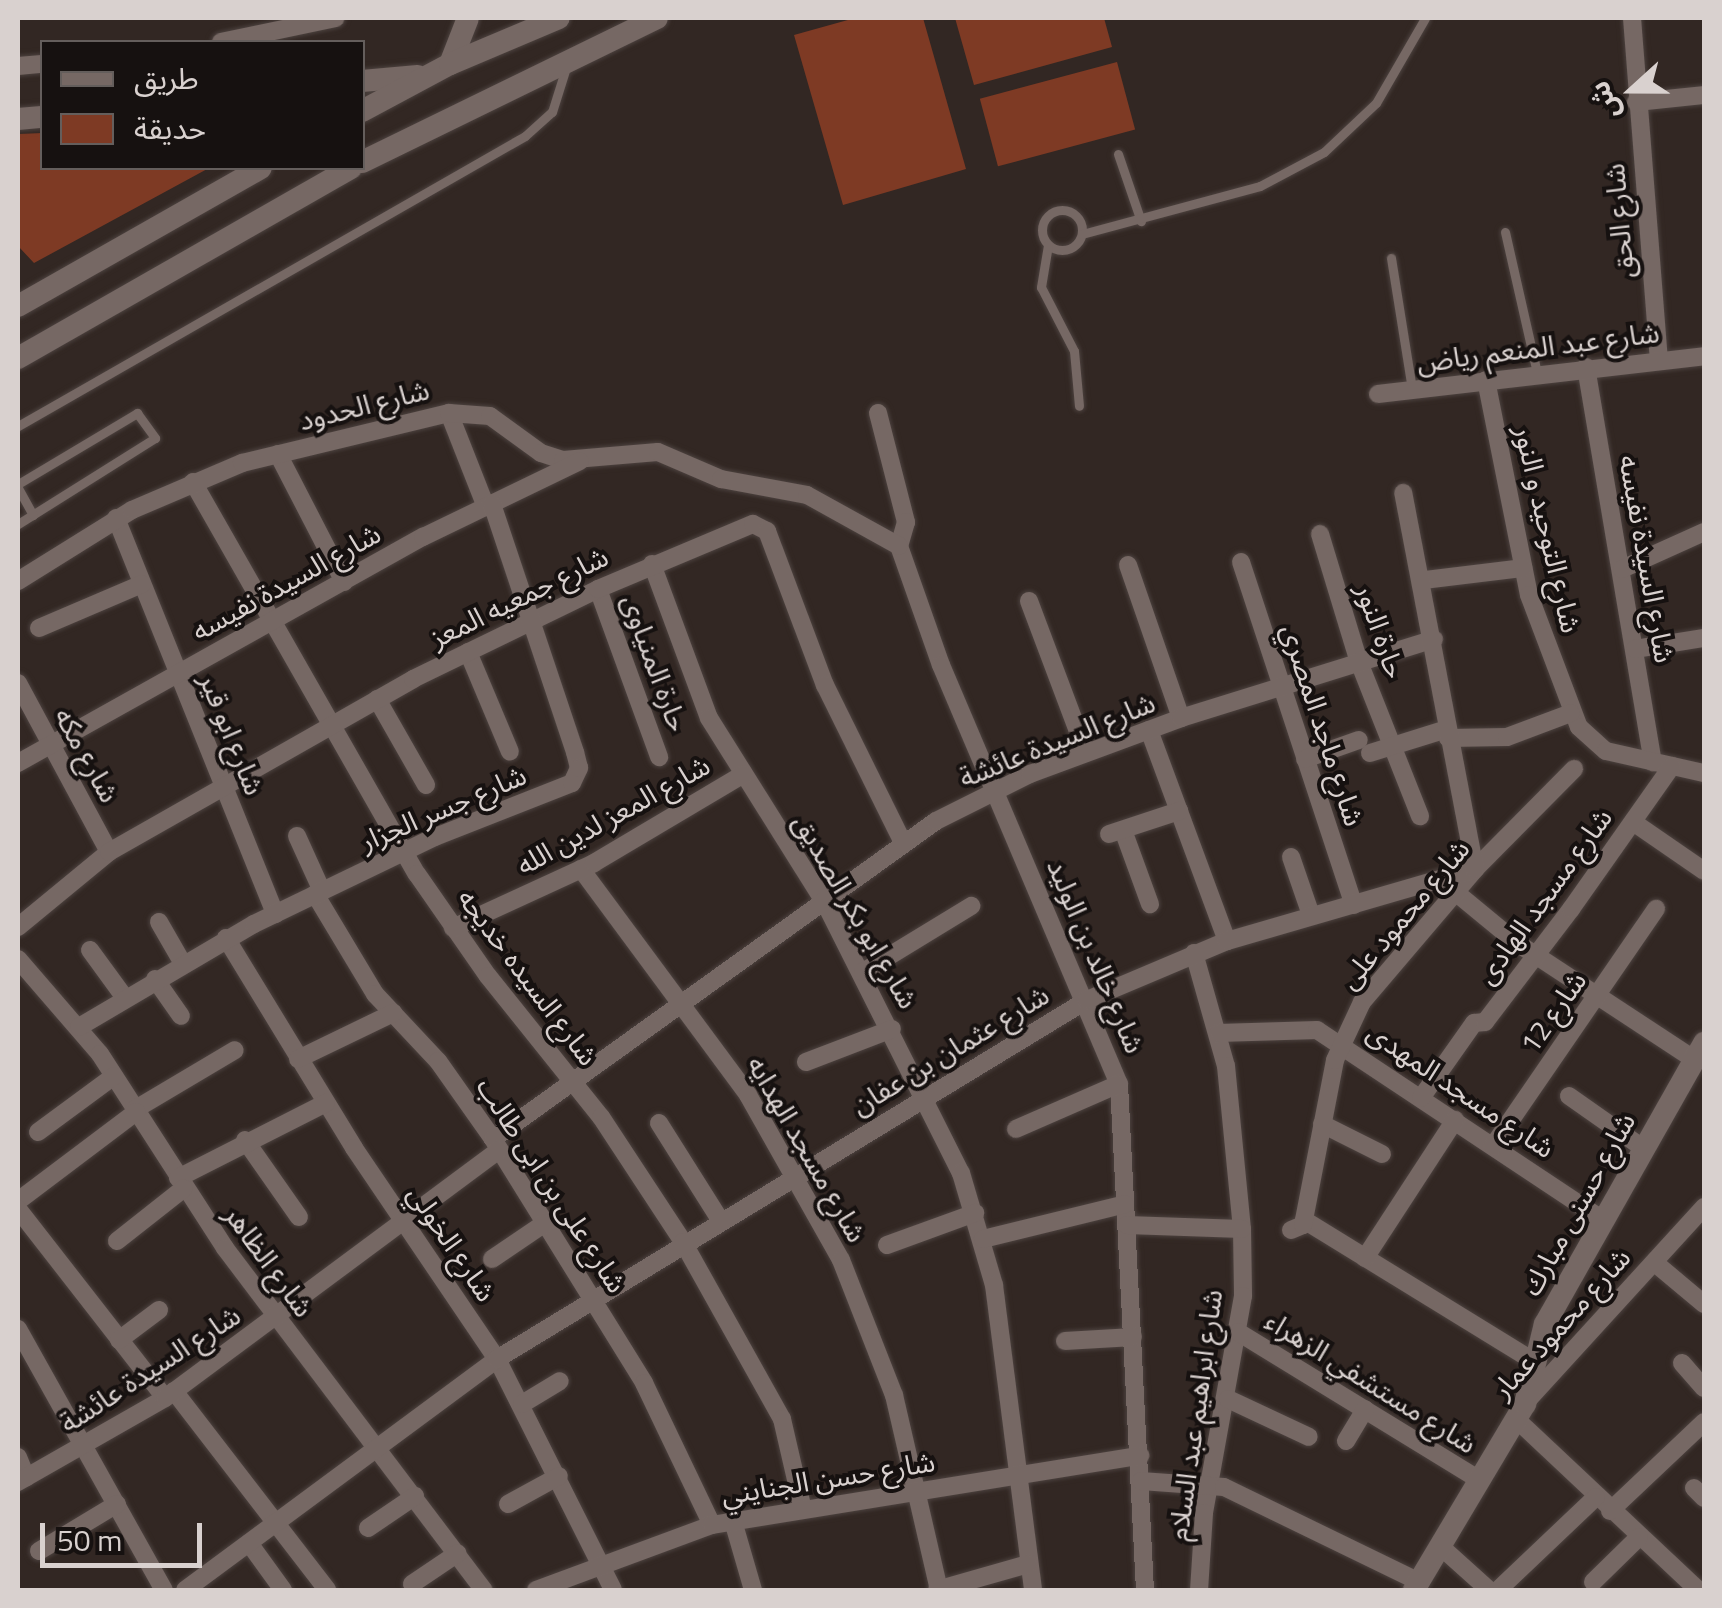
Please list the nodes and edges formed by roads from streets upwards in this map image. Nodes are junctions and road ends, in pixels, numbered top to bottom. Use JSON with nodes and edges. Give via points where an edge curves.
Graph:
{"nodes":[{"id":1,"x":336,"y":18,"type":"edge"},
{"id":2,"x":468,"y":18,"type":"edge"},
{"id":3,"x":559,"y":18,"type":"edge"},
{"id":4,"x":1632,"y":18,"type":"edge"},
{"id":5,"x":652,"y":19,"type":"edge"},
{"id":6,"x":300,"y":22,"type":"edge"},
{"id":7,"x":230,"y":40,"type":"edge"},
{"id":8,"x":450,"y":64,"type":"junction"},
{"id":9,"x":426,"y":76,"type":"junction"},
{"id":10,"x":365,"y":80,"type":"edge"},
{"id":11,"x":1704,"y":95,"type":"edge"},
{"id":12,"x":1636,"y":102,"type":"junction"},
{"id":13,"x":365,"y":109,"type":"edge"},
{"id":14,"x":365,"y":161,"type":"edge"},
{"id":15,"x":258,"y":170,"type":"edge"},
{"id":16,"x":347,"y":170,"type":"edge"},
{"id":17,"x":18,"y":306,"type":"edge"},
{"id":18,"x":1704,"y":356,"type":"edge"},
{"id":19,"x":18,"y":358,"type":"edge"},
{"id":20,"x":1660,"y":360,"type":"junction"},
{"id":21,"x":1586,"y":367,"type":"junction"},
{"id":22,"x":1486,"y":380,"type":"junction"},
{"id":23,"x":1378,"y":394,"type":"dead end"},
{"id":24,"x":449,"y":413,"type":"junction"},
{"id":25,"x":878,"y":414,"type":"dead end"},
{"id":26,"x":278,"y":454,"type":"junction"},
{"id":27,"x":585,"y":458,"type":"junction"},
{"id":28,"x":193,"y":482,"type":"junction"},
{"id":29,"x":1404,"y":494,"type":"dead end"},
{"id":30,"x":489,"y":505,"type":"junction"},
{"id":31,"x":116,"y":518,"type":"junction"},
{"id":32,"x":1704,"y":532,"type":"edge"},
{"id":33,"x":1320,"y":534,"type":"dead end"},
{"id":34,"x":899,"y":546,"type":"junction"},
{"id":35,"x":1240,"y":562,"type":"dead end"},
{"id":36,"x":652,"y":564,"type":"junction"},
{"id":37,"x":1128,"y":564,"type":"dead end"},
{"id":38,"x":1523,"y":568,"type":"junction"},
{"id":39,"x":1622,"y":569,"type":"junction"},
{"id":40,"x":18,"y":580,"type":"edge"},
{"id":41,"x":1424,"y":580,"type":"junction"},
{"id":42,"x":344,"y":582,"type":"junction"},
{"id":43,"x":142,"y":584,"type":"junction"},
{"id":44,"x":598,"y":589,"type":"junction"},
{"id":45,"x":1029,"y":601,"type":"dead end"},
{"id":46,"x":271,"y":621,"type":"junction"},
{"id":47,"x":532,"y":623,"type":"junction"},
{"id":48,"x":38,"y":628,"type":"dead end"},
{"id":49,"x":1434,"y":638,"type":"junction"},
{"id":50,"x":1704,"y":638,"type":"edge"},
{"id":51,"x":1635,"y":648,"type":"junction"},
{"id":52,"x":468,"y":652,"type":"junction"},
{"id":53,"x":1360,"y":662,"type":"junction"},
{"id":54,"x":178,"y":672,"type":"junction"},
{"id":55,"x":18,"y":684,"type":"edge"},
{"id":56,"x":1281,"y":686,"type":"junction"},
{"id":57,"x":377,"y":699,"type":"junction"},
{"id":58,"x":1571,"y":713,"type":"junction"},
{"id":59,"x":1181,"y":718,"type":"junction"},
{"id":60,"x":330,"y":726,"type":"junction"},
{"id":61,"x":1149,"y":730,"type":"junction"},
{"id":62,"x":1448,"y":734,"type":"junction"},
{"id":63,"x":49,"y":745,"type":"junction"},
{"id":64,"x":1394,"y":745,"type":"junction"},
{"id":65,"x":510,"y":752,"type":"dead end"},
{"id":66,"x":1086,"y":754,"type":"junction"},
{"id":67,"x":659,"y":756,"type":"dead end"},
{"id":68,"x":1305,"y":759,"type":"junction"},
{"id":69,"x":1653,"y":762,"type":"junction"},
{"id":70,"x":18,"y":763,"type":"edge"},
{"id":71,"x":1672,"y":766,"type":"junction"},
{"id":72,"x":1574,"y":769,"type":"dead end"},
{"id":73,"x":744,"y":774,"type":"junction"},
{"id":74,"x":1704,"y":774,"type":"edge"},
{"id":75,"x":224,"y":786,"type":"junction"},
{"id":76,"x":426,"y":786,"type":"dead end"},
{"id":77,"x":996,"y":792,"type":"junction"},
{"id":78,"x":1179,"y":811,"type":"junction"},
{"id":79,"x":1420,"y":816,"type":"dead end"},
{"id":80,"x":1632,"y":822,"type":"junction"},
{"id":81,"x":297,"y":836,"type":"dead end"},
{"id":82,"x":904,"y":843,"type":"junction"},
{"id":83,"x":404,"y":851,"type":"junction"},
{"id":84,"x":109,"y":852,"type":"junction"},
{"id":85,"x":1291,"y":856,"type":"dead end"},
{"id":86,"x":581,"y":869,"type":"junction"},
{"id":87,"x":1475,"y":869,"type":"junction"},
{"id":88,"x":1704,"y":871,"type":"edge"},
{"id":89,"x":318,"y":892,"type":"junction"},
{"id":90,"x":1454,"y":892,"type":"junction"},
{"id":91,"x":824,"y":900,"type":"junction"},
{"id":92,"x":1150,"y":904,"type":"dead end"},
{"id":93,"x":1354,"y":904,"type":"junction"},
{"id":94,"x":971,"y":906,"type":"dead end"},
{"id":95,"x":1656,"y":909,"type":"dead end"},
{"id":96,"x":275,"y":914,"type":"junction"},
{"id":97,"x":1311,"y":915,"type":"junction"},
{"id":98,"x":159,"y":922,"type":"dead end"},
{"id":99,"x":18,"y":927,"type":"edge"},
{"id":100,"x":453,"y":928,"type":"junction"},
{"id":101,"x":226,"y":938,"type":"junction"},
{"id":102,"x":1227,"y":940,"type":"junction"},
{"id":103,"x":90,"y":950,"type":"dead end"},
{"id":104,"x":1194,"y":953,"type":"junction"},
{"id":105,"x":1535,"y":956,"type":"junction"},
{"id":106,"x":18,"y":959,"type":"edge"},
{"id":107,"x":182,"y":962,"type":"junction"},
{"id":108,"x":863,"y":972,"type":"junction"},
{"id":109,"x":154,"y":979,"type":"junction"},
{"id":110,"x":1598,"y":997,"type":"junction"},
{"id":111,"x":125,"y":998,"type":"junction"},
{"id":112,"x":1087,"y":1000,"type":"junction"},
{"id":113,"x":682,"y":1002,"type":"junction"},
{"id":114,"x":393,"y":1013,"type":"junction"},
{"id":115,"x":181,"y":1016,"type":"dead end"},
{"id":116,"x":79,"y":1027,"type":"junction"},
{"id":117,"x":892,"y":1028,"type":"junction"},
{"id":118,"x":1219,"y":1033,"type":"junction"},
{"id":119,"x":1340,"y":1042,"type":"junction"},
{"id":120,"x":235,"y":1050,"type":"dead end"},
{"id":121,"x":1700,"y":1051,"type":"edge"},
{"id":122,"x":298,"y":1059,"type":"junction"},
{"id":123,"x":806,"y":1062,"type":"dead end"},
{"id":124,"x":114,"y":1076,"type":"junction"},
{"id":125,"x":573,"y":1082,"type":"junction"},
{"id":126,"x":1119,"y":1084,"type":"junction"},
{"id":127,"x":925,"y":1096,"type":"junction"},
{"id":128,"x":1569,"y":1096,"type":"dead end"},
{"id":129,"x":1421,"y":1098,"type":"junction"},
{"id":130,"x":326,"y":1103,"type":"junction"},
{"id":131,"x":135,"y":1111,"type":"junction"},
{"id":132,"x":1455,"y":1120,"type":"junction"},
{"id":133,"x":659,"y":1123,"type":"dead end"},
{"id":134,"x":1322,"y":1124,"type":"junction"},
{"id":135,"x":1016,"y":1129,"type":"dead end"},
{"id":136,"x":38,"y":1132,"type":"dead end"},
{"id":137,"x":245,"y":1140,"type":"junction"},
{"id":138,"x":496,"y":1144,"type":"junction"},
{"id":139,"x":1493,"y":1146,"type":"junction"},
{"id":140,"x":1644,"y":1148,"type":"junction"},
{"id":141,"x":1382,"y":1154,"type":"dead end"},
{"id":142,"x":795,"y":1175,"type":"junction"},
{"id":143,"x":181,"y":1183,"type":"junction"},
{"id":144,"x":18,"y":1201,"type":"edge"},
{"id":145,"x":1125,"y":1204,"type":"junction"},
{"id":146,"x":1704,"y":1207,"type":"edge"},
{"id":147,"x":18,"y":1209,"type":"edge"},
{"id":148,"x":975,"y":1212,"type":"junction"},
{"id":149,"x":299,"y":1217,"type":"dead end"},
{"id":150,"x":403,"y":1218,"type":"junction"},
{"id":151,"x":720,"y":1220,"type":"junction"},
{"id":152,"x":1603,"y":1220,"type":"junction"},
{"id":153,"x":545,"y":1223,"type":"junction"},
{"id":154,"x":1128,"y":1225,"type":"junction"},
{"id":155,"x":1242,"y":1229,"type":"junction"},
{"id":156,"x":983,"y":1239,"type":"junction"},
{"id":157,"x":117,"y":1241,"type":"dead end"},
{"id":158,"x":683,"y":1242,"type":"junction"},
{"id":159,"x":888,"y":1245,"type":"dead end"},
{"id":160,"x":492,"y":1258,"type":"dead end"},
{"id":161,"x":1365,"y":1258,"type":"junction"},
{"id":162,"x":1656,"y":1263,"type":"junction"},
{"id":163,"x":592,"y":1297,"type":"junction"},
{"id":164,"x":1704,"y":1304,"type":"edge"},
{"id":165,"x":159,"y":1310,"type":"dead end"},
{"id":166,"x":276,"y":1318,"type":"junction"},
{"id":167,"x":18,"y":1330,"type":"edge"},
{"id":168,"x":1238,"y":1332,"type":"junction"},
{"id":169,"x":1133,"y":1337,"type":"junction"},
{"id":170,"x":119,"y":1340,"type":"junction"},
{"id":171,"x":1065,"y":1341,"type":"dead end"},
{"id":172,"x":497,"y":1358,"type":"junction"},
{"id":173,"x":1533,"y":1361,"type":"junction"},
{"id":174,"x":1682,"y":1363,"type":"dead end"},
{"id":175,"x":560,"y":1381,"type":"dead end"},
{"id":176,"x":1704,"y":1388,"type":"edge"},
{"id":177,"x":170,"y":1394,"type":"junction"},
{"id":178,"x":1228,"y":1399,"type":"junction"},
{"id":179,"x":522,"y":1404,"type":"junction"},
{"id":180,"x":1364,"y":1408,"type":"junction"},
{"id":181,"x":1520,"y":1411,"type":"junction"},
{"id":182,"x":1704,"y":1422,"type":"edge"},
{"id":183,"x":1308,"y":1438,"type":"dead end"},
{"id":184,"x":1346,"y":1441,"type":"dead end"},
{"id":185,"x":377,"y":1446,"type":"junction"},
{"id":186,"x":85,"y":1447,"type":"junction"},
{"id":187,"x":18,"y":1456,"type":"edge"},
{"id":188,"x":1140,"y":1456,"type":"junction"},
{"id":189,"x":1017,"y":1475,"type":"junction"},
{"id":190,"x":558,"y":1476,"type":"junction"},
{"id":191,"x":1476,"y":1478,"type":"junction"},
{"id":192,"x":22,"y":1480,"type":"edge"},
{"id":193,"x":1141,"y":1481,"type":"junction"},
{"id":194,"x":1209,"y":1483,"type":"junction"},
{"id":195,"x":916,"y":1491,"type":"junction"},
{"id":196,"x":414,"y":1496,"type":"junction"},
{"id":197,"x":1596,"y":1497,"type":"junction"},
{"id":198,"x":117,"y":1504,"type":"junction"},
{"id":199,"x":508,"y":1504,"type":"dead end"},
{"id":200,"x":803,"y":1510,"type":"junction"},
{"id":201,"x":1610,"y":1511,"type":"junction"},
{"id":202,"x":732,"y":1521,"type":"junction"},
{"id":203,"x":276,"y":1523,"type":"junction"},
{"id":204,"x":712,"y":1525,"type":"junction"},
{"id":205,"x":368,"y":1528,"type":"dead end"},
{"id":206,"x":1639,"y":1537,"type":"junction"},
{"id":207,"x":249,"y":1543,"type":"junction"},
{"id":208,"x":1440,"y":1546,"type":"junction"},
{"id":209,"x":39,"y":1552,"type":"dead end"},
{"id":210,"x":458,"y":1553,"type":"junction"},
{"id":211,"x":600,"y":1564,"type":"junction"},
{"id":212,"x":1028,"y":1564,"type":"junction"},
{"id":213,"x":1593,"y":1582,"type":"dead end"},
{"id":214,"x":412,"y":1584,"type":"dead end"},
{"id":215,"x":1417,"y":1586,"type":"edge"},
{"id":216,"x":164,"y":1590,"type":"edge"},
{"id":217,"x":186,"y":1590,"type":"edge"},
{"id":218,"x":283,"y":1590,"type":"edge"},
{"id":219,"x":327,"y":1590,"type":"edge"},
{"id":220,"x":484,"y":1590,"type":"edge"},
{"id":221,"x":536,"y":1590,"type":"edge"},
{"id":222,"x":612,"y":1590,"type":"edge"},
{"id":223,"x":753,"y":1590,"type":"edge"},
{"id":224,"x":938,"y":1590,"type":"edge"},
{"id":225,"x":1033,"y":1590,"type":"edge"},
{"id":226,"x":1144,"y":1590,"type":"edge"},
{"id":227,"x":1200,"y":1590,"type":"edge"},
{"id":228,"x":1489,"y":1590,"type":"edge"},
{"id":229,"x":1498,"y":1590,"type":"edge"},
{"id":230,"x":1698,"y":1590,"type":"edge"}],
"edges":[{"from":1,"to":6,"type":"street"},
{"from":2,"to":8,"type":"street"},
{"from":3,"to":8,"type":"street"},
{"from":4,"to":12,"type":"street","name":"شارع الحق"},
{"from":5,"to":14,"type":"street"},
{"from":6,"to":7,"type":"street"},
{"from":8,"to":9,"type":"street"},
{"from":9,"to":10,"type":"street"},
{"from":9,"to":13,"type":"street"},
{"from":11,"to":12,"type":"street"},
{"from":12,"to":20,"type":"street","name":"شارع الحق"},
{"from":15,"to":17,"type":"street"},
{"from":16,"to":19,"type":"street"},
{"from":18,"to":20,"type":"street","name":"شارع عبد المنعم رياض"},
{"from":20,"to":21,"type":"street","name":"شارع عبد المنعم رياض"},
{"from":21,"to":22,"type":"street","name":"شارع عبد المنعم رياض"},
{"from":21,"to":39,"type":"street","name":"شارع السيدة نفيسه"},
{"from":22,"to":23,"type":"street","name":"شارع عبد المنعم رياض"},
{"from":22,"to":38,"type":"street","name":"شارع التوحيد و النور"},
{"from":24,"to":26,"type":"street","name":"شارع الحدود"},
{"from":24,"to":27,"type":"street","name":"شارع الحدود","via":[[490,416],[542,453]]},
{"from":24,"to":30,"type":"street","name":"شارع جسر الجزار"},
{"from":25,"to":34,"type":"street","name":"شارع خالد بن الوليد","via":[[906,522]]},
{"from":26,"to":28,"type":"street","name":"شارع الحدود"},
{"from":26,"to":42,"type":"street"},
{"from":27,"to":30,"type":"street","name":"شارع السيدة نفيسه"},
{"from":27,"to":34,"type":"street","name":"شارع الحدود","via":[[658,452],[721,480],[807,495]]},
{"from":28,"to":31,"type":"street","name":"شارع الحدود"},
{"from":28,"to":46,"type":"street","name":"شارع السيده خديجه"},
{"from":29,"to":41,"type":"street"},
{"from":30,"to":42,"type":"street","name":"شارع السيدة نفيسه"},
{"from":30,"to":47,"type":"street","name":"شارع جسر الجزار"},
{"from":31,"to":40,"type":"street","name":"شارع الحدود"},
{"from":31,"to":43,"type":"street","name":"شارع ابو قير"},
{"from":32,"to":39,"type":"street"},
{"from":33,"to":53,"type":"street","name":"حارة النور"},
{"from":34,"to":77,"type":"street","name":"شارع خالد بن الوليد","via":[[920,613]]},
{"from":35,"to":56,"type":"street","name":"شارع ماجد المصري"},
{"from":36,"to":44,"type":"street","name":"شارع جمعيه المعز"},
{"from":36,"to":73,"type":"street","name":"شارع ابو بكر الصديق","via":[[709,718]]},
{"from":36,"to":82,"type":"street","name":"شارع جمعيه المعز","via":[[753,524],[767,531],[825,686]]},
{"from":37,"to":59,"type":"street"},
{"from":38,"to":41,"type":"street"},
{"from":38,"to":58,"type":"street","name":"شارع التوحيد و النور"},
{"from":39,"to":51,"type":"street","name":"شارع السيدة نفيسه"},
{"from":41,"to":49,"type":"street"},
{"from":42,"to":46,"type":"street","name":"شارع السيدة نفيسه"},
{"from":43,"to":48,"type":"street"},
{"from":43,"to":54,"type":"street","name":"شارع ابو قير"},
{"from":44,"to":47,"type":"street","name":"شارع جمعيه المعز"},
{"from":44,"to":67,"type":"street","name":"حارة المنياوى"},
{"from":45,"to":66,"type":"street"},
{"from":46,"to":54,"type":"street","name":"شارع السيدة نفيسه"},
{"from":46,"to":60,"type":"street","name":"شارع السيده خديجه"},
{"from":47,"to":52,"type":"street","name":"شارع جمعيه المعز"},
{"from":47,"to":83,"type":"street","name":"شارع جسر الجزار","via":[[575,752],[572,783]]},
{"from":49,"to":53,"type":"street","name":"شارع السيدة عائشة"},
{"from":49,"to":62,"type":"street"},
{"from":50,"to":51,"type":"street"},
{"from":51,"to":69,"type":"street","name":"شارع السيدة نفيسه"},
{"from":52,"to":57,"type":"street","name":"شارع جمعيه المعز"},
{"from":52,"to":65,"type":"street"},
{"from":53,"to":56,"type":"street","name":"شارع السيدة عائشة"},
{"from":53,"to":64,"type":"street","name":"حارة النور"},
{"from":54,"to":63,"type":"street","name":"شارع السيدة نفيسه"},
{"from":54,"to":75,"type":"street","name":"شارع ابو قير"},
{"from":55,"to":63,"type":"street","name":"شارع مكه"},
{"from":56,"to":59,"type":"street","name":"شارع السيدة عائشة"},
{"from":56,"to":68,"type":"street","name":"شارع ماجد المصري"},
{"from":57,"to":60,"type":"street","name":"شارع جمعيه المعز"},
{"from":57,"to":76,"type":"street"},
{"from":58,"to":62,"type":"street","via":[[1507,738]]},
{"from":58,"to":69,"type":"street","name":"شارع التوحيد و النور","via":[[1588,740],[1606,751]]},
{"from":59,"to":61,"type":"street","name":"شارع السيدة عائشة"},
{"from":60,"to":75,"type":"street","name":"شارع جمعيه المعز"},
{"from":60,"to":83,"type":"street","name":"شارع السيده خديجه"},
{"from":61,"to":66,"type":"street","name":"شارع السيدة عائشة"},
{"from":61,"to":78,"type":"street"},
{"from":62,"to":64,"type":"street"},
{"from":62,"to":87,"type":"street"},
{"from":63,"to":70,"type":"street","name":"شارع السيدة نفيسه"},
{"from":63,"to":84,"type":"street","name":"شارع مكه"},
{"from":64,"to":68,"type":"street"},
{"from":64,"to":79,"type":"street","name":"حارة النور"},
{"from":66,"to":77,"type":"street","name":"شارع السيدة عائشة"},
{"from":68,"to":93,"type":"street","name":"شارع ماجد المصري"},
{"from":69,"to":71,"type":"street","name":"شارع التوحيد و النور"},
{"from":71,"to":74,"type":"street","name":"شارع التوحيد و النور"},
{"from":71,"to":80,"type":"street","name":"شارع مسجد الهادى"},
{"from":72,"to":87,"type":"street","name":"شارع محمود على"},
{"from":73,"to":86,"type":"street","name":"شارع المعز لدين الله"},
{"from":73,"to":91,"type":"street","name":"شارع ابو بكر الصديق"},
{"from":75,"to":84,"type":"street","name":"شارع جمعيه المعز"},
{"from":75,"to":96,"type":"street","name":"شارع ابو قير"},
{"from":77,"to":82,"type":"street","name":"شارع السيدة عائشة"},
{"from":77,"to":112,"type":"street","name":"شارع خالد بن الوليد"},
{"from":78,"to":92,"type":"street","via":[[1116,832]]},
{"from":78,"to":102,"type":"street"},
{"from":80,"to":88,"type":"street"},
{"from":80,"to":105,"type":"street","name":"شارع مسجد الهادى"},
{"from":81,"to":89,"type":"street","name":"شارع على بن ابى طالب"},
{"from":82,"to":91,"type":"street","name":"شارع السيدة عائشة"},
{"from":83,"to":89,"type":"street","name":"شارع جسر الجزار"},
{"from":83,"to":100,"type":"street","name":"شارع السيده خديجه"},
{"from":84,"to":99,"type":"street","name":"شارع جمعيه المعز"},
{"from":85,"to":97,"type":"street"},
{"from":86,"to":100,"type":"street","name":"شارع المعز لدين الله"},
{"from":86,"to":113,"type":"street","name":"شارع مسجد الهدايه"},
{"from":87,"to":90,"type":"street","name":"شارع محمود على"},
{"from":87,"to":93,"type":"street","name":"شارع عثمان بن عفان"},
{"from":89,"to":96,"type":"street","name":"شارع جسر الجزار"},
{"from":89,"to":114,"type":"street","name":"شارع على بن ابى طالب","via":[[362,976]]},
{"from":90,"to":105,"type":"street"},
{"from":90,"to":119,"type":"street","name":"شارع محمود على","via":[[1381,976]]},
{"from":91,"to":108,"type":"street","name":"شارع ابو بكر الصديق"},
{"from":91,"to":113,"type":"street","name":"شارع السيدة عائشة"},
{"from":93,"to":97,"type":"street","name":"شارع عثمان بن عفان"},
{"from":94,"to":108,"type":"street"},
{"from":95,"to":110,"type":"street","name":"شارع 12"},
{"from":96,"to":101,"type":"street","name":"شارع جسر الجزار"},
{"from":97,"to":102,"type":"street","name":"شارع عثمان بن عفان"},
{"from":98,"to":107,"type":"street"},
{"from":100,"to":125,"type":"street","name":"شارع السيده خديجه"},
{"from":101,"to":107,"type":"street","name":"شارع جسر الجزار"},
{"from":101,"to":122,"type":"street","name":"شارع الخولي"},
{"from":102,"to":104,"type":"street","name":"شارع عثمان بن عفان"},
{"from":103,"to":111,"type":"street"},
{"from":104,"to":112,"type":"street","name":"شارع عثمان بن عفان"},
{"from":104,"to":118,"type":"street","name":"شارع ابراهيم عبد السلام"},
{"from":105,"to":110,"type":"street"},
{"from":105,"to":129,"type":"street","name":"شارع مسجد الهادى","via":[[1485,1022],[1474,1023]]},
{"from":106,"to":116,"type":"street","name":"شارع الظاهر"},
{"from":107,"to":109,"type":"street","name":"شارع جسر الجزار"},
{"from":108,"to":117,"type":"street","name":"شارع ابو بكر الصديق"},
{"from":109,"to":111,"type":"street","name":"شارع جسر الجزار"},
{"from":109,"to":115,"type":"street"},
{"from":110,"to":121,"type":"street"},
{"from":110,"to":139,"type":"street","name":"شارع 12"},
{"from":111,"to":116,"type":"street","name":"شارع جسر الجزار"},
{"from":112,"to":126,"type":"street","name":"شارع خالد بن الوليد"},
{"from":112,"to":127,"type":"street","name":"شارع عثمان بن عفان"},
{"from":113,"to":125,"type":"street","name":"شارع السيدة عائشة"},
{"from":113,"to":142,"type":"street","name":"شارع مسجد الهدايه"},
{"from":114,"to":122,"type":"street"},
{"from":114,"to":138,"type":"street","name":"شارع على بن ابى طالب","via":[[438,1061]]},
{"from":116,"to":124,"type":"street","name":"شارع الظاهر"},
{"from":117,"to":123,"type":"street"},
{"from":117,"to":127,"type":"street","name":"شارع ابو بكر الصديق"},
{"from":118,"to":119,"type":"street","name":"شارع مسجد المهدى","via":[[1292,1027]]},
{"from":118,"to":155,"type":"street","name":"شارع ابراهيم عبد السلام"},
{"from":119,"to":129,"type":"street","name":"شارع مسجد المهدى"},
{"from":119,"to":134,"type":"street","name":"شارع محمود على"},
{"from":120,"to":131,"type":"street"},
{"from":121,"to":140,"type":"street","name":"شارع حسنى مبارك"},
{"from":122,"to":130,"type":"street","name":"شارع الخولي"},
{"from":124,"to":131,"type":"street","name":"شارع الظاهر"},
{"from":124,"to":136,"type":"street"},
{"from":125,"to":138,"type":"street","name":"شارع السيدة عائشة"},
{"from":125,"to":158,"type":"street","name":"شارع السيده خديجه"},
{"from":126,"to":135,"type":"street"},
{"from":126,"to":145,"type":"street","name":"شارع خالد بن الوليد"},
{"from":127,"to":142,"type":"street","name":"شارع عثمان بن عفان"},
{"from":127,"to":148,"type":"street","name":"شارع ابو بكر الصديق"},
{"from":128,"to":140,"type":"street"},
{"from":129,"to":132,"type":"street","name":"شارع مسجد المهدى"},
{"from":130,"to":137,"type":"street"},
{"from":130,"to":150,"type":"street","name":"شارع الخولي"},
{"from":131,"to":143,"type":"street","name":"شارع الظاهر"},
{"from":131,"to":144,"type":"street"},
{"from":132,"to":139,"type":"street","name":"شارع مسجد المهدى"},
{"from":132,"to":161,"type":"street"},
{"from":133,"to":151,"type":"street"},
{"from":134,"to":141,"type":"street"},
{"from":134,"to":161,"type":"street","name":"شارع محمود على","via":[[1298,1225]]},
{"from":137,"to":143,"type":"street"},
{"from":137,"to":149,"type":"street"},
{"from":138,"to":150,"type":"street","name":"شارع السيدة عائشة"},
{"from":138,"to":153,"type":"street","name":"شارع على بن ابى طالب"},
{"from":139,"to":152,"type":"street","name":"شارع مسجد المهدى"},
{"from":140,"to":152,"type":"street","name":"شارع حسنى مبارك"},
{"from":142,"to":151,"type":"street","name":"شارع عثمان بن عفان"},
{"from":142,"to":195,"type":"street","name":"شارع مسجد الهدايه","via":[[872,1332]]},
{"from":143,"to":157,"type":"street"},
{"from":143,"to":166,"type":"street","name":"شارع الظاهر"},
{"from":145,"to":154,"type":"street","name":"شارع خالد بن الوليد"},
{"from":145,"to":156,"type":"street"},
{"from":146,"to":162,"type":"street","name":"شارع محمود عمار"},
{"from":147,"to":170,"type":"street"},
{"from":148,"to":156,"type":"street","name":"شارع ابو بكر الصديق"},
{"from":148,"to":159,"type":"street"},
{"from":150,"to":166,"type":"street","name":"شارع السيدة عائشة"},
{"from":150,"to":172,"type":"street","name":"شارع الخولي"},
{"from":151,"to":158,"type":"street","name":"شارع عثمان بن عفان"},
{"from":152,"to":173,"type":"street","name":"شارع حسنى مبارك","via":[[1545,1324]]},
{"from":153,"to":160,"type":"street"},
{"from":153,"to":163,"type":"street","name":"شارع على بن ابى طالب"},
{"from":154,"to":155,"type":"street"},
{"from":154,"to":169,"type":"street","name":"شارع خالد بن الوليد"},
{"from":155,"to":168,"type":"street","name":"شارع ابراهيم عبد السلام"},
{"from":156,"to":189,"type":"street","name":"شارع ابو بكر الصديق"},
{"from":158,"to":163,"type":"street","name":"شارع عثمان بن عفان"},
{"from":158,"to":200,"type":"street","name":"شارع السيده خديجه","via":[[782,1419]]},
{"from":161,"to":173,"type":"street"},
{"from":162,"to":164,"type":"street"},
{"from":162,"to":181,"type":"street","name":"شارع محمود عمار"},
{"from":163,"to":172,"type":"street","name":"شارع عثمان بن عفان"},
{"from":163,"to":204,"type":"street","name":"شارع على بن ابى طالب","via":[[644,1383]]},
{"from":165,"to":170,"type":"street"},
{"from":166,"to":177,"type":"street","name":"شارع السيدة عائشة"},
{"from":166,"to":185,"type":"street","name":"شارع الظاهر"},
{"from":167,"to":186,"type":"street"},
{"from":168,"to":178,"type":"street","name":"شارع ابراهيم عبد السلام"},
{"from":168,"to":180,"type":"street","name":"شارع مستشفي الزهراء"},
{"from":169,"to":171,"type":"street"},
{"from":169,"to":188,"type":"street","name":"شارع خالد بن الوليد"},
{"from":170,"to":177,"type":"street"},
{"from":172,"to":179,"type":"street","name":"شارع الخولي"},
{"from":172,"to":185,"type":"street","name":"شارع عثمان بن عفان"},
{"from":173,"to":181,"type":"street","name":"شارع حسنى مبارك"},
{"from":174,"to":176,"type":"street"},
{"from":175,"to":179,"type":"street"},
{"from":177,"to":186,"type":"street","name":"شارع السيدة عائشة"},
{"from":177,"to":203,"type":"street"},
{"from":178,"to":183,"type":"street"},
{"from":178,"to":194,"type":"street","name":"شارع ابراهيم عبد السلام"},
{"from":179,"to":190,"type":"street","name":"شارع الخولي"},
{"from":180,"to":184,"type":"street"},
{"from":180,"to":191,"type":"street","name":"شارع مستشفي الزهراء"},
{"from":181,"to":191,"type":"street","name":"شارع محمود عمار"},
{"from":181,"to":197,"type":"street"},
{"from":182,"to":201,"type":"street"},
{"from":185,"to":196,"type":"street","name":"شارع الظاهر"},
{"from":185,"to":203,"type":"street","name":"شارع عثمان بن عفان"},
{"from":186,"to":192,"type":"street","name":"شارع السيدة عائشة"},
{"from":186,"to":198,"type":"street"},
{"from":187,"to":192,"type":"street"},
{"from":188,"to":189,"type":"street","name":"شارع حسن الجنايني"},
{"from":188,"to":193,"type":"street","name":"شارع خالد بن الوليد"},
{"from":189,"to":195,"type":"street","name":"شارع حسن الجنايني"},
{"from":189,"to":212,"type":"street","name":"شارع ابو بكر الصديق"},
{"from":190,"to":199,"type":"street"},
{"from":190,"to":211,"type":"street","name":"شارع الخولي"},
{"from":191,"to":208,"type":"street","name":"شارع محمود عمار"},
{"from":193,"to":194,"type":"street"},
{"from":193,"to":226,"type":"street","name":"شارع خالد بن الوليد"},
{"from":194,"to":215,"type":"street"},
{"from":194,"to":227,"type":"street","name":"شارع ابراهيم عبد السلام"},
{"from":195,"to":200,"type":"street","name":"شارع حسن الجنايني"},
{"from":195,"to":224,"type":"street","name":"شارع مسجد الهدايه"},
{"from":196,"to":205,"type":"street"},
{"from":196,"to":210,"type":"street","name":"شارع الظاهر"},
{"from":197,"to":201,"type":"street"},
{"from":197,"to":229,"type":"street"},
{"from":198,"to":209,"type":"street"},
{"from":198,"to":216,"type":"street"},
{"from":200,"to":202,"type":"street","name":"شارع حسن الجنايني"},
{"from":201,"to":206,"type":"street"},
{"from":202,"to":204,"type":"street","name":"شارع حسن الجنايني"},
{"from":202,"to":223,"type":"street"},
{"from":203,"to":207,"type":"street","name":"شارع عثمان بن عفان"},
{"from":203,"to":219,"type":"street"},
{"from":204,"to":211,"type":"street","name":"شارع حسن الجنايني"},
{"from":206,"to":213,"type":"street"},
{"from":206,"to":230,"type":"street"},
{"from":207,"to":217,"type":"street","name":"شارع عثمان بن عفان"},
{"from":207,"to":218,"type":"street"},
{"from":208,"to":215,"type":"street","name":"شارع محمود عمار"},
{"from":208,"to":228,"type":"street"},
{"from":210,"to":214,"type":"street"},
{"from":210,"to":220,"type":"street","name":"شارع الظاهر"},
{"from":211,"to":221,"type":"street","name":"شارع حسن الجنايني"},
{"from":211,"to":222,"type":"street","name":"شارع الخولي"},
{"from":212,"to":224,"type":"street"},
{"from":212,"to":225,"type":"street","name":"شارع ابو بكر الصديق"}]}
